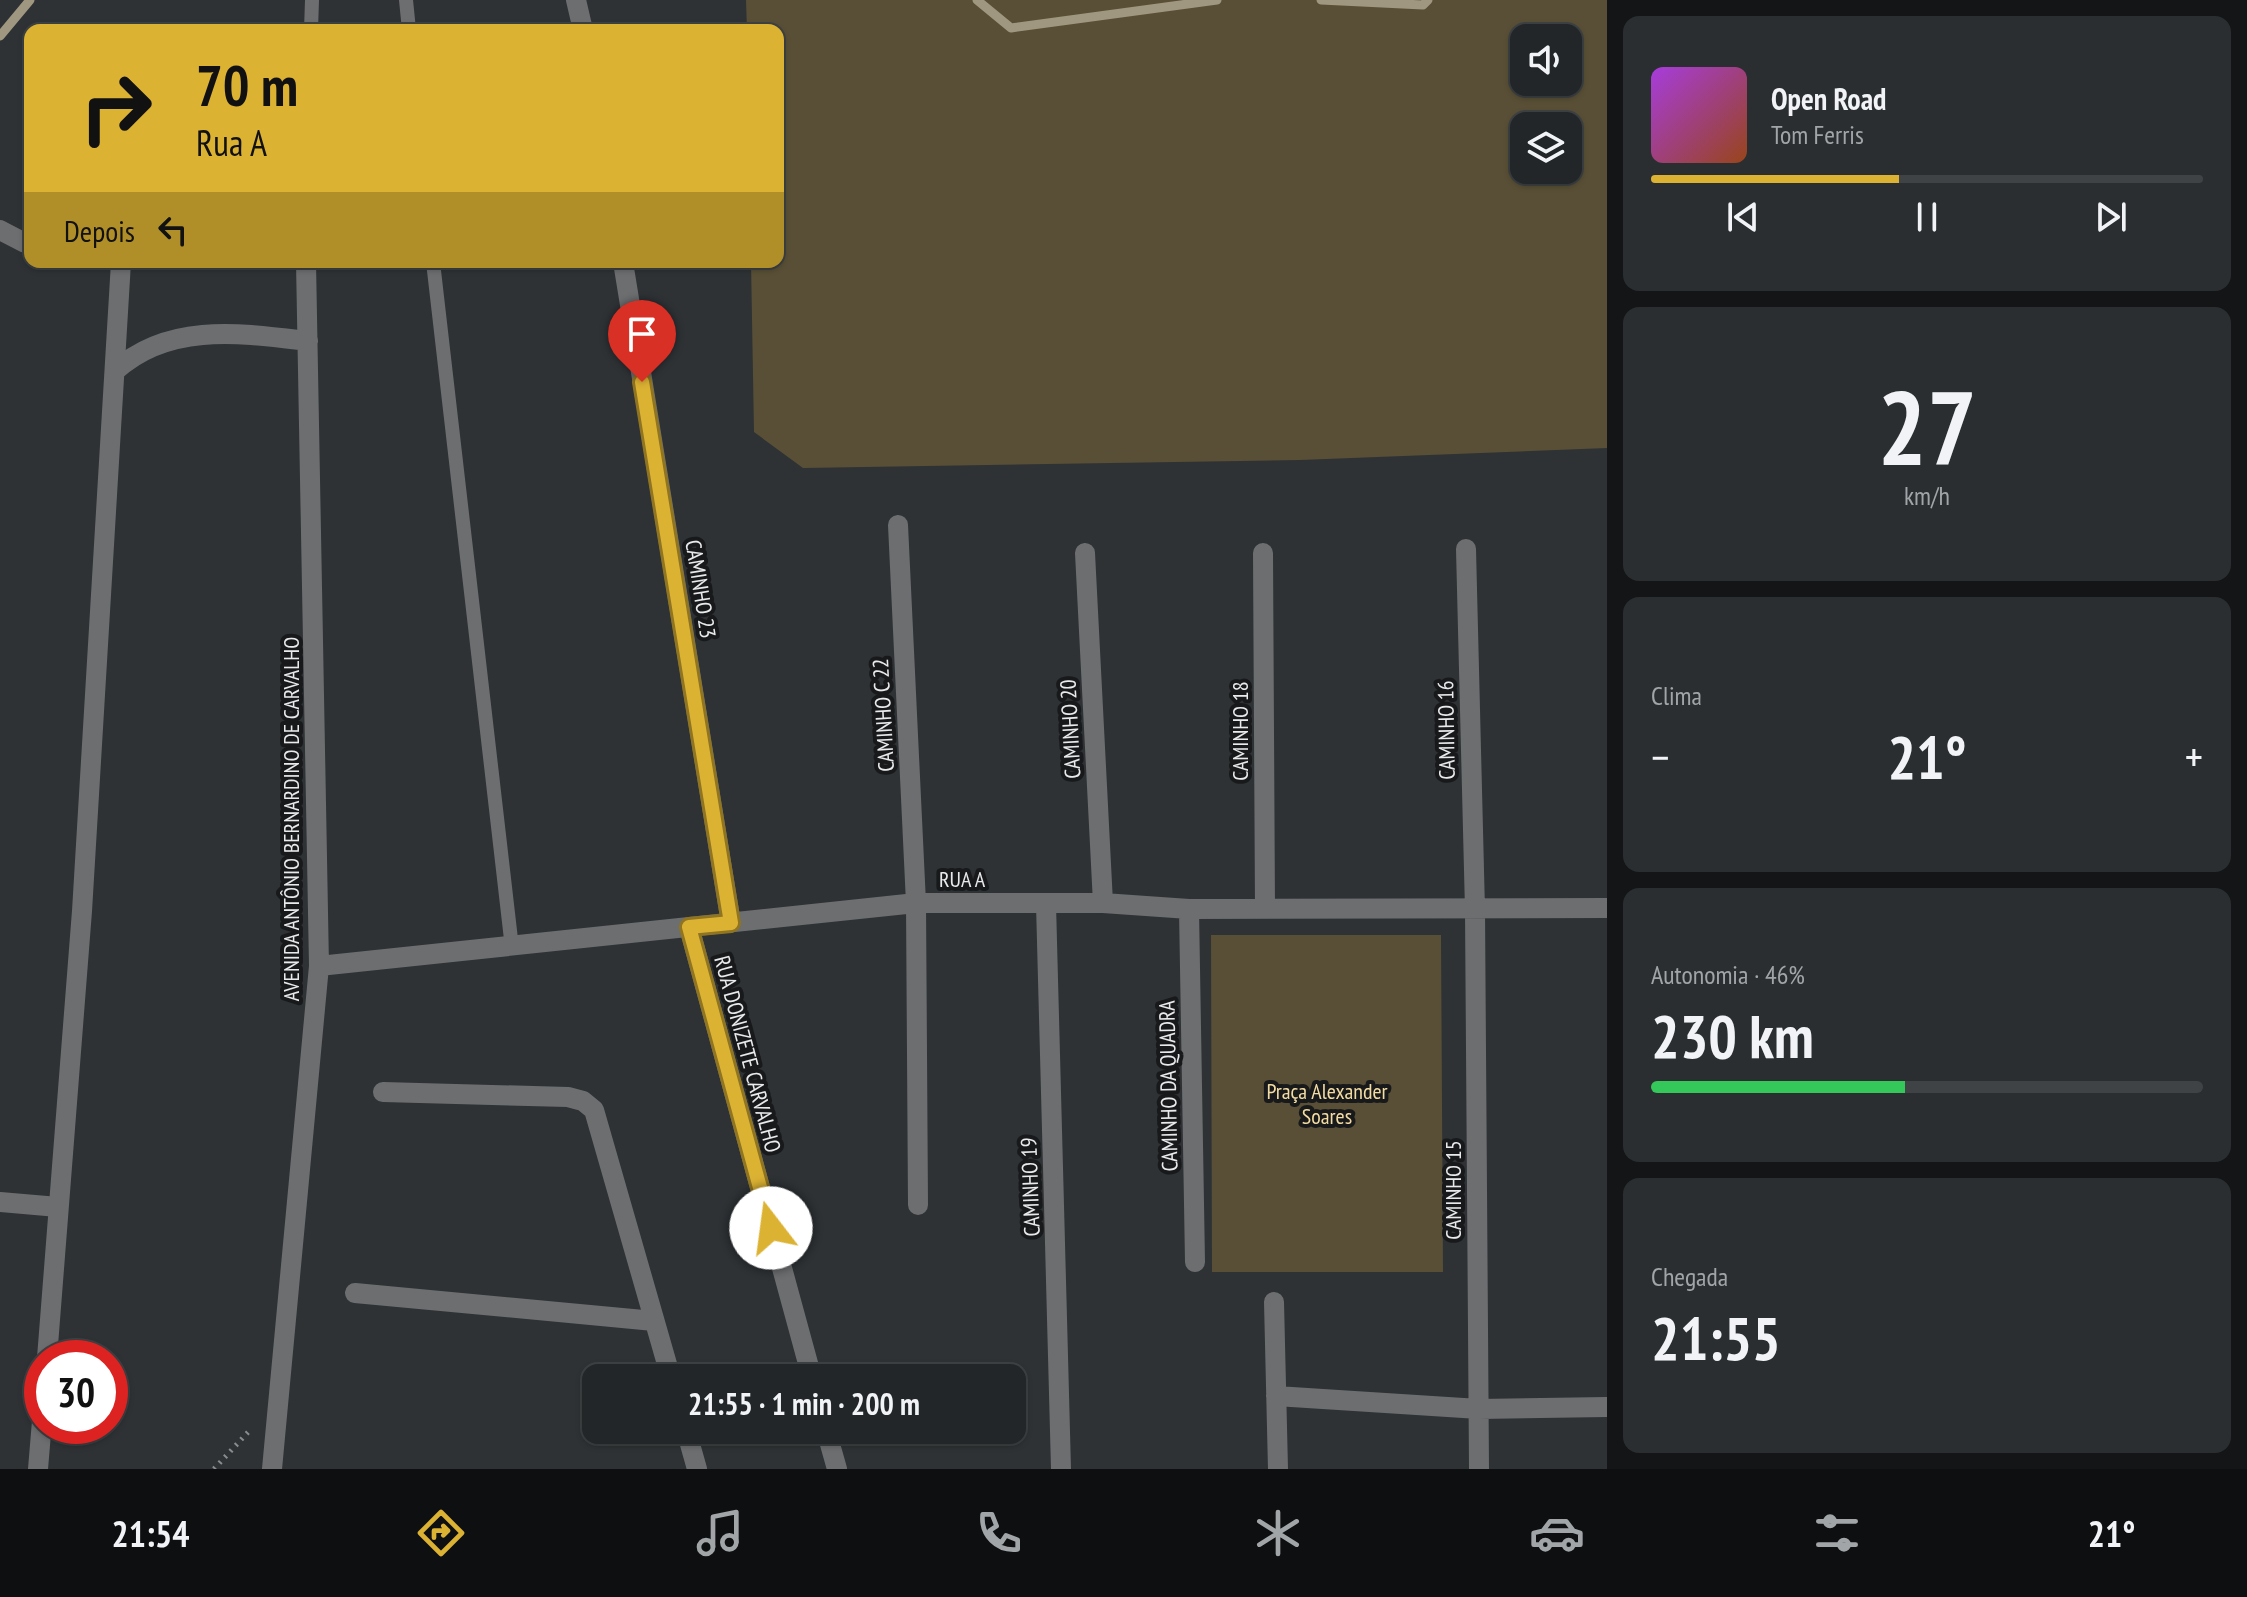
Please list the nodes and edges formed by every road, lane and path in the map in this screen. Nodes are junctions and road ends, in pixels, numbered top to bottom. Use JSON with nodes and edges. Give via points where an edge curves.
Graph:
{"nodes":[{"id":1,"x":312,"y":0,"type":"edge"},
{"id":2,"x":406,"y":0,"type":"edge"},
{"id":3,"x":576,"y":0,"type":"edge"},
{"id":4,"x":311,"y":24,"type":"edge"},
{"id":5,"x":408,"y":24,"type":"edge"},
{"id":6,"x":582,"y":24,"type":"edge"},
{"id":7,"x":0,"y":230,"type":"edge"},
{"id":8,"x":24,"y":241,"type":"edge"},
{"id":9,"x":0,"y":243,"type":"edge"},
{"id":10,"x":24,"y":243,"type":"edge"},
{"id":11,"x":121,"y":268,"type":"edge"},
{"id":12,"x":306,"y":268,"type":"edge"},
{"id":13,"x":434,"y":268,"type":"edge"},
{"id":14,"x":624,"y":268,"type":"edge"},
{"id":15,"x":308,"y":341,"type":"junction"},
{"id":16,"x":115,"y":371,"type":"junction"},
{"id":17,"x":898,"y":525,"type":"dead end"},
{"id":18,"x":1466,"y":549,"type":"dead end"},
{"id":19,"x":1085,"y":553,"type":"dead end"},
{"id":20,"x":1263,"y":553,"type":"dead end"},
{"id":21,"x":916,"y":903,"type":"junction"},
{"id":22,"x":1103,"y":903,"type":"junction"},
{"id":23,"x":1046,"y":904,"type":"junction"},
{"id":24,"x":1607,"y":908,"type":"edge"},
{"id":25,"x":1189,"y":909,"type":"junction"},
{"id":26,"x":1265,"y":909,"type":"junction"},
{"id":27,"x":1475,"y":910,"type":"junction"},
{"id":28,"x":731,"y":923,"type":"junction"},
{"id":29,"x":689,"y":927,"type":"junction"},
{"id":30,"x":512,"y":948,"type":"junction"},
{"id":31,"x":319,"y":966,"type":"junction"},
{"id":32,"x":383,"y":1092,"type":"dead end"},
{"id":33,"x":0,"y":1202,"type":"edge"},
{"id":34,"x":918,"y":1205,"type":"dead end"},
{"id":35,"x":58,"y":1207,"type":"junction"},
{"id":36,"x":1195,"y":1262,"type":"dead end"},
{"id":37,"x":355,"y":1293,"type":"dead end"},
{"id":38,"x":1274,"y":1302,"type":"dead end"},
{"id":39,"x":654,"y":1321,"type":"junction"},
{"id":40,"x":48,"y":1340,"type":"edge"},
{"id":41,"x":667,"y":1364,"type":"edge"},
{"id":42,"x":808,"y":1364,"type":"edge"},
{"id":43,"x":1276,"y":1396,"type":"junction"},
{"id":44,"x":279,"y":1400,"type":"junction"},
{"id":45,"x":1607,"y":1407,"type":"edge"},
{"id":46,"x":1479,"y":1409,"type":"junction"},
{"id":47,"x":40,"y":1444,"type":"edge"},
{"id":48,"x":690,"y":1444,"type":"edge"},
{"id":49,"x":830,"y":1444,"type":"edge"},
{"id":50,"x":38,"y":1469,"type":"edge"},
{"id":51,"x":214,"y":1469,"type":"edge"},
{"id":52,"x":272,"y":1469,"type":"edge"},
{"id":53,"x":697,"y":1469,"type":"edge"},
{"id":54,"x":837,"y":1469,"type":"edge"},
{"id":55,"x":1061,"y":1469,"type":"edge"},
{"id":56,"x":1278,"y":1469,"type":"edge"},
{"id":57,"x":1479,"y":1469,"type":"edge"}],
"edges":[{"from":1,"to":4,"type":"lane"},
{"from":2,"to":5,"type":"lane"},
{"from":3,"to":6,"type":"street"},
{"from":7,"to":8,"type":"street"},
{"from":9,"to":10,"type":"lane"},
{"from":11,"to":16,"type":"street"},
{"from":12,"to":15,"type":"street","name":"AVENIDA ANTÔNIO BERNARDINO DE CARVALHO"},
{"from":13,"to":30,"type":"lane"},
{"from":14,"to":28,"type":"street","name":"CAMINHO 23"},
{"from":15,"to":16,"type":"street","via":[[176,336],[133,354]]},
{"from":15,"to":31,"type":"street","name":"AVENIDA ANTÔNIO BERNARDINO DE CARVALHO"},
{"from":16,"to":35,"type":"street"},
{"from":17,"to":21,"type":"street","name":"CAMINHO C 22"},
{"from":18,"to":27,"type":"street","name":"CAMINHO 16"},
{"from":19,"to":22,"type":"street","name":"CAMINHO 20"},
{"from":20,"to":26,"type":"street","name":"CAMINHO 18"},
{"from":21,"to":23,"type":"street","name":"RUA A"},
{"from":21,"to":28,"type":"street","name":"RUA A"},
{"from":21,"to":34,"type":"street","name":"CAMINHO C 22"},
{"from":22,"to":23,"type":"street","name":"RUA A"},
{"from":22,"to":25,"type":"street","name":"RUA A"},
{"from":23,"to":55,"type":"street","name":"CAMINHO 19"},
{"from":24,"to":27,"type":"street","name":"RUA A"},
{"from":25,"to":26,"type":"street","name":"RUA A"},
{"from":25,"to":36,"type":"street","name":"CAMINHO DA QUADRA"},
{"from":26,"to":27,"type":"street","name":"RUA A"},
{"from":27,"to":46,"type":"street","name":"CAMINHO 15"},
{"from":28,"to":29,"type":"street","name":"RUA A"},
{"from":29,"to":30,"type":"street","name":"RUA A"},
{"from":29,"to":42,"type":"street","name":"RUA DONIZETE CARVALHO"},
{"from":30,"to":31,"type":"street","name":"RUA A"},
{"from":31,"to":44,"type":"street","name":"AVENIDA ANTÔNIO BERNARDINO DE CARVALHO"},
{"from":32,"to":39,"type":"street","via":[[568,1097],[594,1110]]},
{"from":33,"to":35,"type":"street"},
{"from":35,"to":40,"type":"street"},
{"from":37,"to":39,"type":"street"},
{"from":38,"to":43,"type":"street"},
{"from":39,"to":41,"type":"street"},
{"from":43,"to":46,"type":"street"},
{"from":43,"to":56,"type":"street"},
{"from":44,"to":51,"type":"path"},
{"from":44,"to":52,"type":"street","name":"AVENIDA ANTÔNIO BERNARDINO DE CARVALHO"},
{"from":45,"to":46,"type":"street"},
{"from":46,"to":57,"type":"street","name":"CAMINHO 15"},
{"from":47,"to":50,"type":"street"},
{"from":48,"to":53,"type":"street"},
{"from":49,"to":54,"type":"street"}]}
